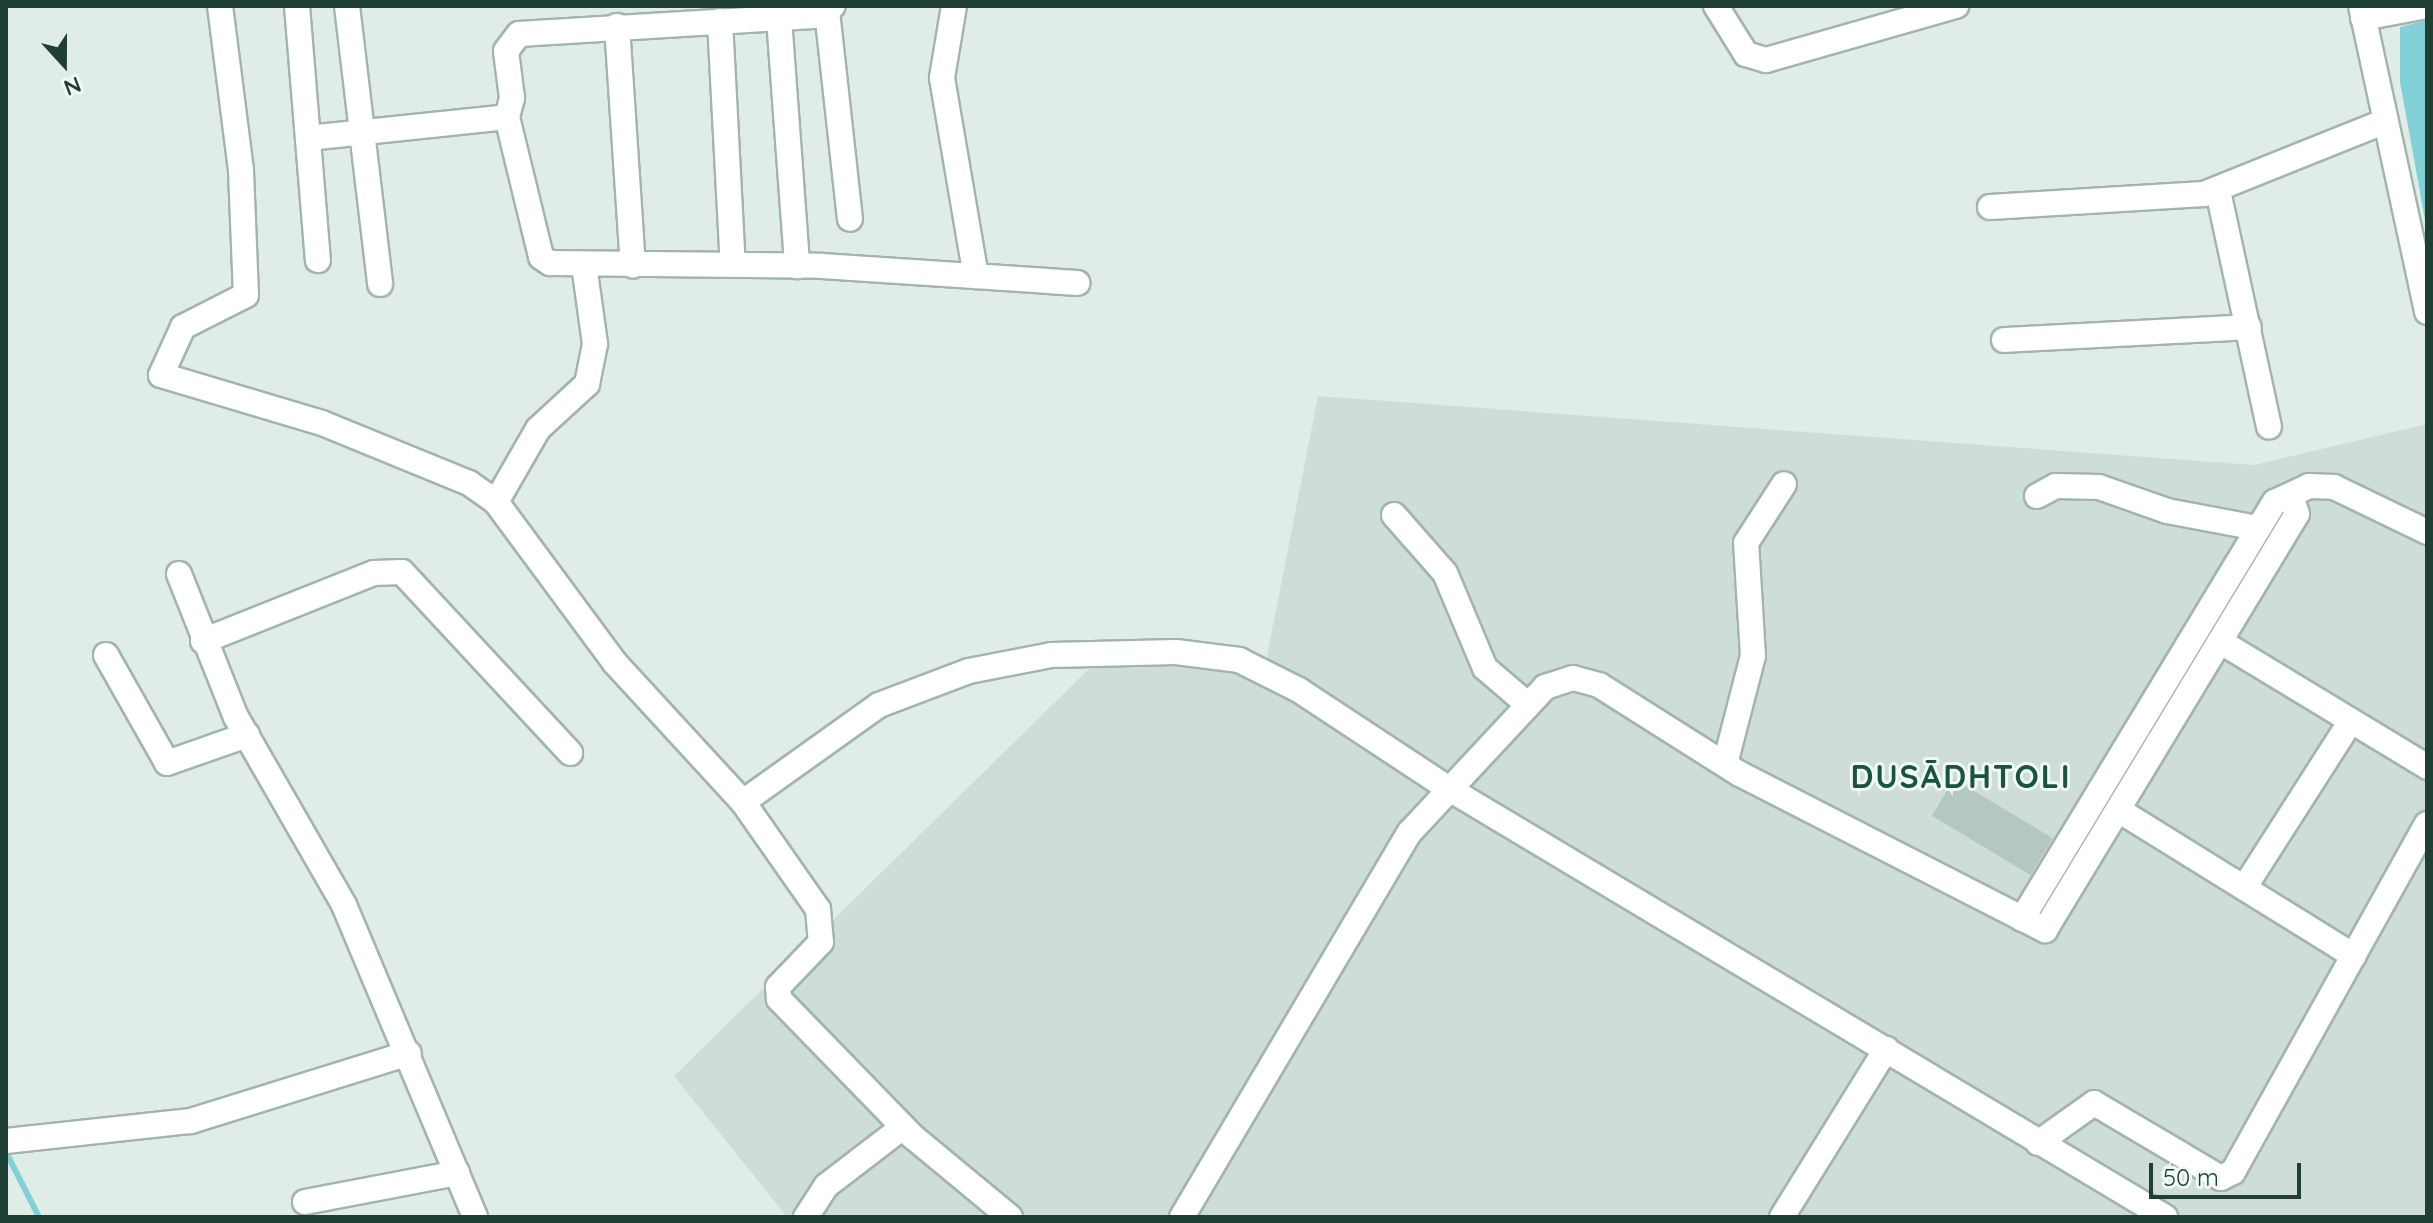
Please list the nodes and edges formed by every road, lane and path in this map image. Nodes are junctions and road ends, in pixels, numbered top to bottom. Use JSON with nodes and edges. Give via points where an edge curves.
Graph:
{"nodes":[{"id":1,"x":220,"y":6,"type":"edge"},
{"id":2,"x":297,"y":6,"type":"edge"},
{"id":3,"x":347,"y":6,"type":"edge"},
{"id":4,"x":954,"y":6,"type":"edge"},
{"id":5,"x":1716,"y":6,"type":"edge"},
{"id":6,"x":1956,"y":6,"type":"edge"},
{"id":7,"x":2427,"y":6,"type":"edge"},
{"id":8,"x":830,"y":9,"type":"edge"},
{"id":9,"x":1911,"y":11,"type":"edge"},
{"id":10,"x":2362,"y":12,"type":"edge"},
{"id":11,"x":779,"y":18,"type":"junction"},
{"id":12,"x":720,"y":21,"type":"junction"},
{"id":13,"x":617,"y":26,"type":"junction"},
{"id":14,"x":507,"y":117,"type":"junction"},
{"id":15,"x":2383,"y":122,"type":"junction"},
{"id":16,"x":364,"y":135,"type":"junction"},
{"id":17,"x":308,"y":138,"type":"junction"},
{"id":18,"x":2218,"y":191,"type":"junction"},
{"id":19,"x":1990,"y":207,"type":"dead end"},
{"id":20,"x":850,"y":219,"type":"dead end"},
{"id":21,"x":318,"y":260,"type":"dead end"},
{"id":22,"x":584,"y":265,"type":"junction"},
{"id":23,"x":633,"y":265,"type":"junction"},
{"id":24,"x":733,"y":265,"type":"junction"},
{"id":25,"x":797,"y":266,"type":"junction"},
{"id":26,"x":976,"y":276,"type":"junction"},
{"id":27,"x":1077,"y":283,"type":"dead end"},
{"id":28,"x":380,"y":284,"type":"dead end"},
{"id":29,"x":2427,"y":312,"type":"edge"},
{"id":30,"x":2249,"y":327,"type":"junction"},
{"id":31,"x":2004,"y":340,"type":"dead end"},
{"id":32,"x":2269,"y":427,"type":"dead end"},
{"id":33,"x":1784,"y":484,"type":"dead end"},
{"id":34,"x":2291,"y":495,"type":"junction"},
{"id":35,"x":2037,"y":496,"type":"dead end"},
{"id":36,"x":496,"y":502,"type":"junction"},
{"id":37,"x":1394,"y":515,"type":"dead end"},
{"id":38,"x":2257,"y":528,"type":"junction"},
{"id":39,"x":2427,"y":532,"type":"edge"},
{"id":40,"x":179,"y":574,"type":"dead end"},
{"id":41,"x":203,"y":641,"type":"junction"},
{"id":42,"x":2221,"y":642,"type":"junction"},
{"id":43,"x":106,"y":655,"type":"dead end"},
{"id":44,"x":1526,"y":703,"type":"junction"},
{"id":45,"x":2351,"y":721,"type":"junction"},
{"id":46,"x":247,"y":735,"type":"junction"},
{"id":47,"x":570,"y":753,"type":"dead end"},
{"id":48,"x":1725,"y":764,"type":"junction"},
{"id":49,"x":2427,"y":767,"type":"edge"},
{"id":50,"x":1446,"y":787,"type":"junction"},
{"id":51,"x":743,"y":802,"type":"junction"},
{"id":52,"x":2120,"y":811,"type":"junction"},
{"id":53,"x":2427,"y":824,"type":"edge"},
{"id":54,"x":2244,"y":888,"type":"junction"},
{"id":55,"x":2022,"y":919,"type":"junction"},
{"id":56,"x":2354,"y":956,"type":"junction"},
{"id":57,"x":1886,"y":1049,"type":"junction"},
{"id":58,"x":409,"y":1053,"type":"junction"},
{"id":59,"x":903,"y":1127,"type":"junction"},
{"id":60,"x":6,"y":1141,"type":"edge"},
{"id":61,"x":2038,"y":1143,"type":"junction"},
{"id":62,"x":457,"y":1173,"type":"junction"},
{"id":63,"x":305,"y":1202,"type":"dead end"},
{"id":64,"x":475,"y":1217,"type":"edge"},
{"id":65,"x":806,"y":1217,"type":"edge"},
{"id":66,"x":1010,"y":1217,"type":"edge"},
{"id":67,"x":1182,"y":1217,"type":"edge"},
{"id":68,"x":1782,"y":1217,"type":"edge"},
{"id":69,"x":2165,"y":1217,"type":"edge"}],
"edges":[{"from":1,"to":36,"type":"street","via":[[241,171],[246,295],[183,327],[161,375],[322,423],[469,483]]},
{"from":2,"to":17,"type":"street"},
{"from":3,"to":16,"type":"street"},
{"from":4,"to":26,"type":"street","via":[[942,78]]},
{"from":5,"to":9,"type":"street","via":[[1756,60]]},
{"from":6,"to":9,"type":"street"},
{"from":7,"to":10,"type":"street"},
{"from":8,"to":11,"type":"street"},
{"from":8,"to":20,"type":"street"},
{"from":10,"to":15,"type":"street"},
{"from":11,"to":12,"type":"street"},
{"from":11,"to":25,"type":"street"},
{"from":12,"to":13,"type":"street"},
{"from":12,"to":24,"type":"street"},
{"from":13,"to":14,"type":"street","via":[[535,31],[509,41]]},
{"from":13,"to":23,"type":"street"},
{"from":14,"to":16,"type":"street"},
{"from":14,"to":22,"type":"street","via":[[541,257]]},
{"from":15,"to":18,"type":"street"},
{"from":15,"to":29,"type":"street"},
{"from":16,"to":17,"type":"street"},
{"from":16,"to":28,"type":"street"},
{"from":17,"to":21,"type":"street"},
{"from":18,"to":19,"type":"street"},
{"from":18,"to":30,"type":"street"},
{"from":22,"to":23,"type":"street"},
{"from":22,"to":36,"type":"street","via":[[595,344],[587,384],[538,429]]},
{"from":23,"to":24,"type":"street"},
{"from":24,"to":25,"type":"street"},
{"from":25,"to":26,"type":"street"},
{"from":26,"to":27,"type":"street"},
{"from":30,"to":31,"type":"street"},
{"from":30,"to":32,"type":"street"},
{"from":33,"to":48,"type":"street","via":[[1746,543],[1753,656]]},
{"from":34,"to":38,"type":"street","via":[[2275,502]]},
{"from":34,"to":39,"type":"street","via":[[2334,487]]},
{"from":34,"to":42,"type":"street","via":[[2297,514]]},
{"from":35,"to":38,"type":"street","via":[[2056,486],[2099,487],[2167,511]]},
{"from":36,"to":51,"type":"street","via":[[615,663]]},
{"from":37,"to":44,"type":"street","via":[[1445,573],[1485,668]]},
{"from":38,"to":55,"type":"street"},
{"from":40,"to":41,"type":"street"},
{"from":41,"to":46,"type":"street"},
{"from":41,"to":47,"type":"street","via":[[374,573],[402,572]]},
{"from":42,"to":45,"type":"street"},
{"from":42,"to":52,"type":"street"},
{"from":43,"to":46,"type":"street","via":[[167,763]]},
{"from":44,"to":48,"type":"street","via":[[1558,681],[1587,680]]},
{"from":44,"to":50,"type":"street"},
{"from":45,"to":49,"type":"street"},
{"from":45,"to":54,"type":"street"},
{"from":46,"to":58,"type":"street","via":[[344,905]]},
{"from":48,"to":55,"type":"street"},
{"from":50,"to":51,"type":"street","via":[[1266,672],[1176,652],[1051,655],[936,681],[879,705]]},
{"from":50,"to":57,"type":"street"},
{"from":50,"to":67,"type":"street","via":[[1386,867]]},
{"from":51,"to":59,"type":"street","via":[[800,879],[825,928],[777,996]]},
{"from":52,"to":54,"type":"street"},
{"from":52,"to":55,"type":"street","via":[[2050,928]]},
{"from":53,"to":56,"type":"street"},
{"from":54,"to":56,"type":"street"},
{"from":56,"to":61,"type":"street","via":[[2227,1177],[2094,1103]]},
{"from":57,"to":61,"type":"street"},
{"from":57,"to":68,"type":"street"},
{"from":58,"to":60,"type":"street","via":[[191,1121]]},
{"from":58,"to":62,"type":"street"},
{"from":59,"to":65,"type":"street","via":[[826,1186]]},
{"from":59,"to":66,"type":"street"},
{"from":61,"to":69,"type":"street"},
{"from":62,"to":63,"type":"street"},
{"from":62,"to":64,"type":"street"}]}
